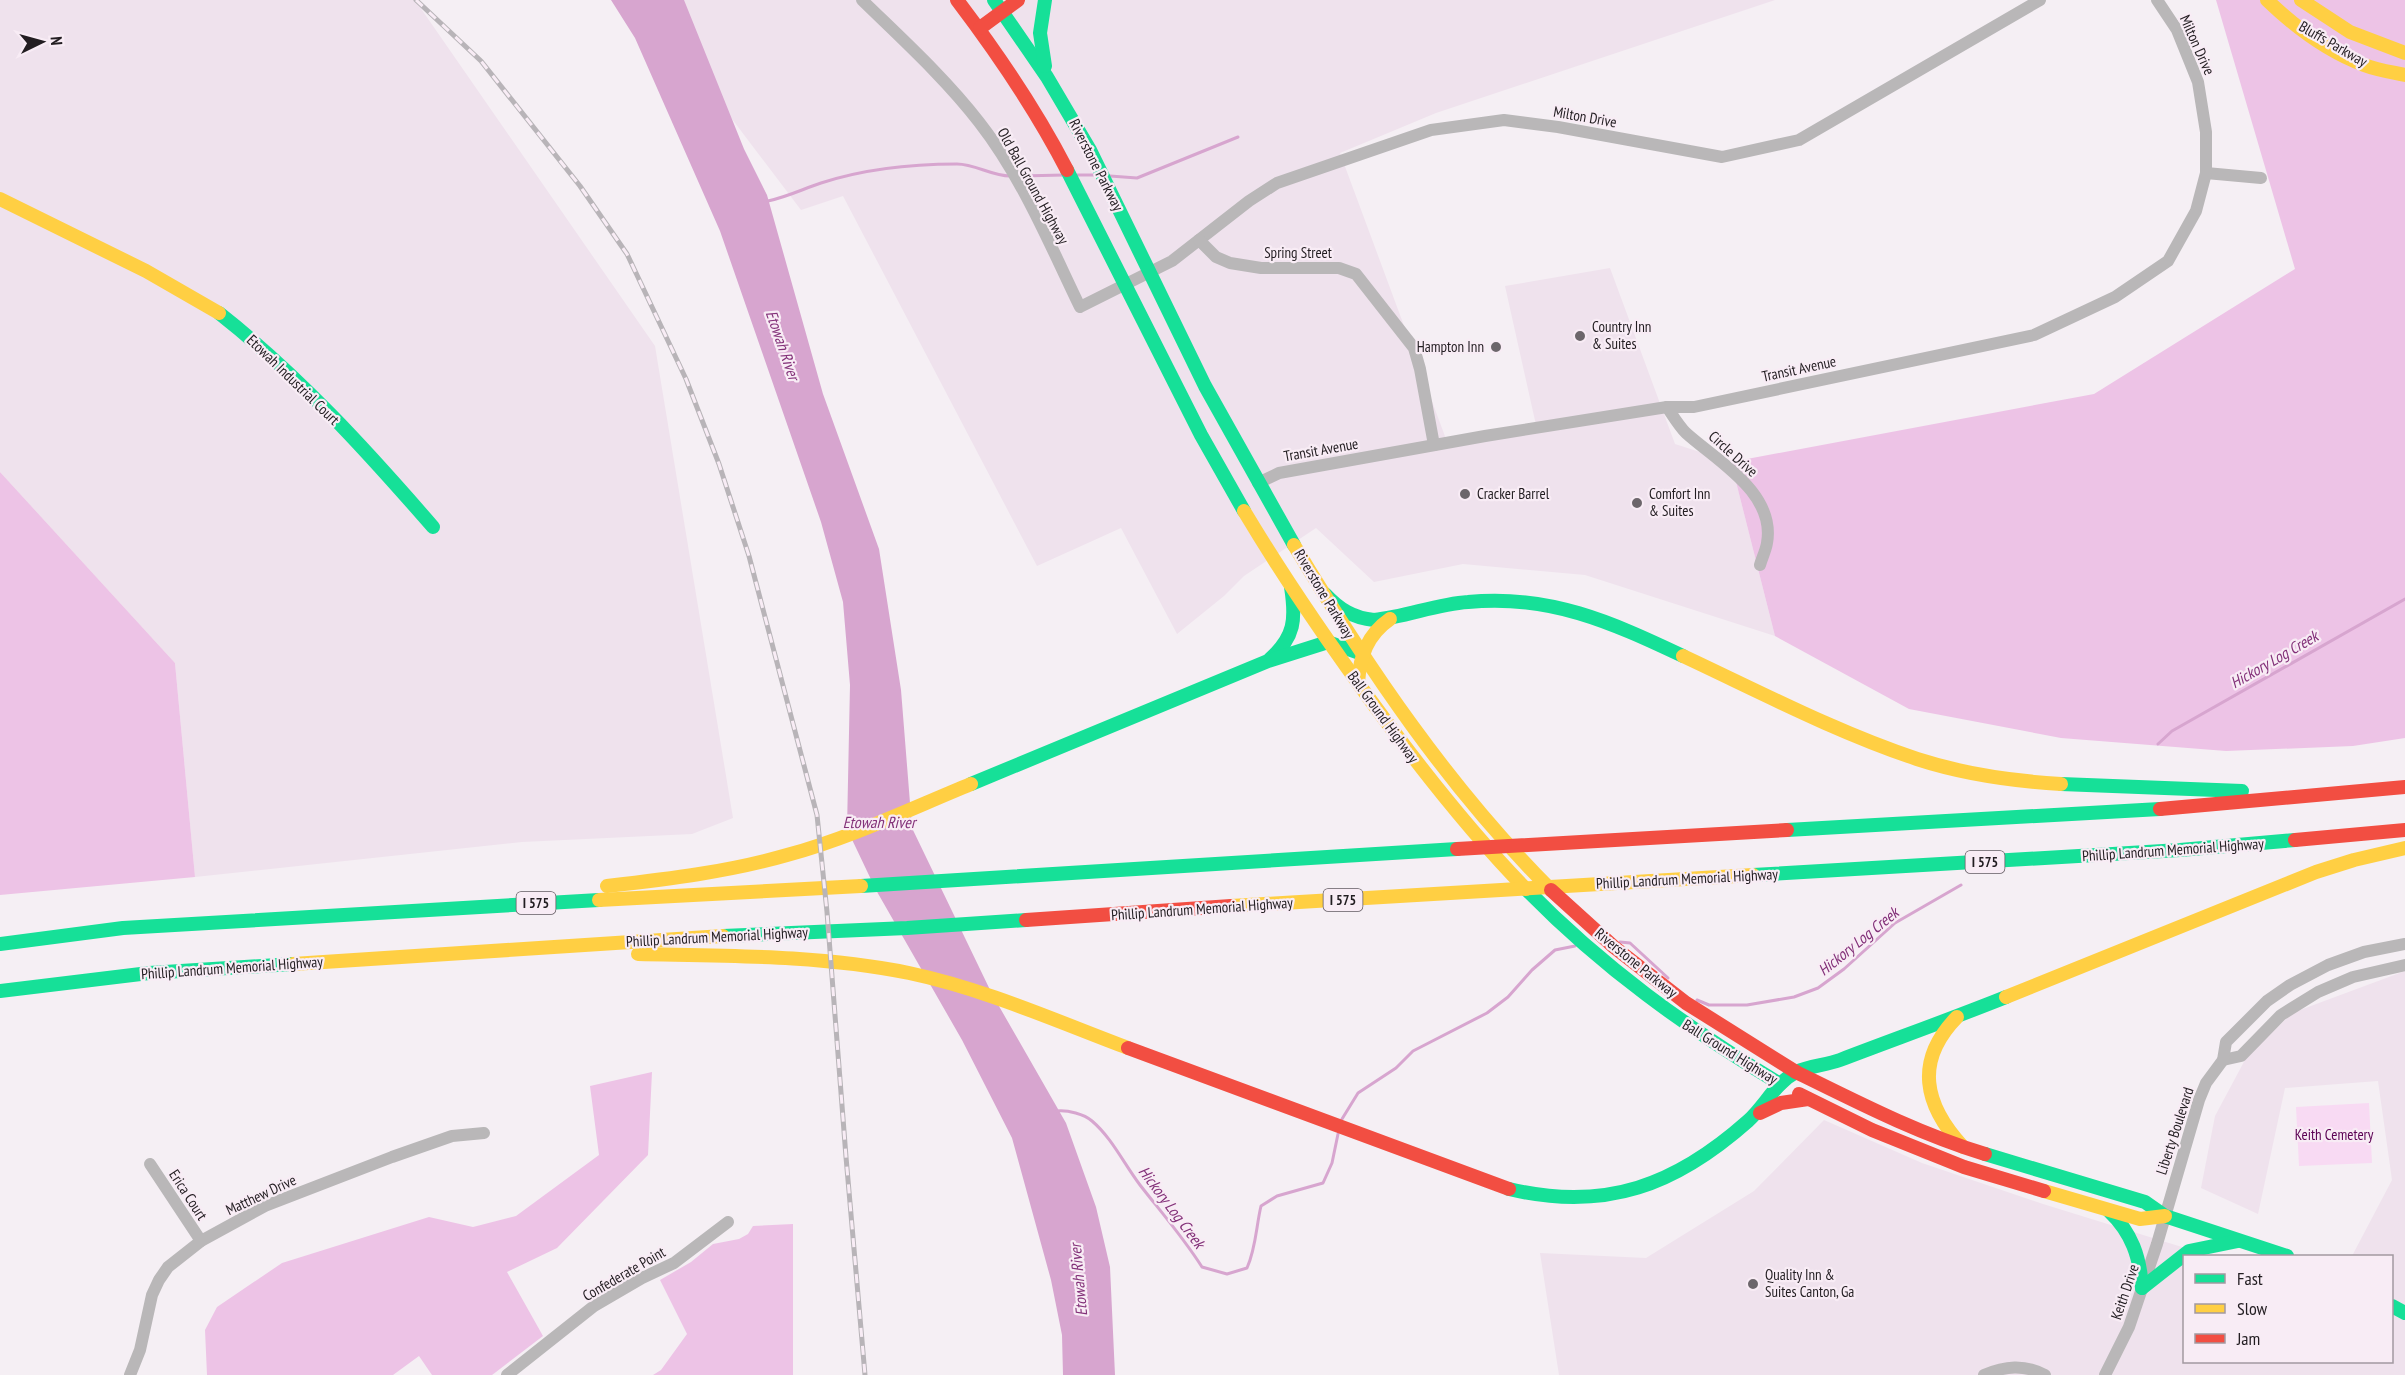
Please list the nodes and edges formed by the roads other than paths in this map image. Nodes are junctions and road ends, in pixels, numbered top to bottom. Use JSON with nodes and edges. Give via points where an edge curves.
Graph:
{"nodes":[{"id":1,"x":862,"y":0,"type":"edge"},
{"id":2,"x":957,"y":0,"type":"edge"},
{"id":3,"x":1018,"y":0,"type":"edge"},
{"id":4,"x":1045,"y":0,"type":"edge"},
{"id":5,"x":2040,"y":0,"type":"edge"},
{"id":6,"x":2157,"y":0,"type":"edge"},
{"id":7,"x":2267,"y":0,"type":"edge"},
{"id":8,"x":2301,"y":0,"type":"edge"},
{"id":9,"x":998,"y":6,"type":"edge"},
{"id":10,"x":980,"y":28,"type":"junction"},
{"id":11,"x":2405,"y":53,"type":"edge"},
{"id":12,"x":2405,"y":75,"type":"edge"},
{"id":13,"x":1047,"y":77,"type":"junction"},
{"id":14,"x":2202,"y":105,"type":"joint"},
{"id":15,"x":2206,"y":173,"type":"junction"},
{"id":16,"x":2261,"y":178,"type":"dead end"},
{"id":17,"x":0,"y":199,"type":"edge"},
{"id":18,"x":1199,"y":240,"type":"junction"},
{"id":19,"x":1150,"y":272,"type":"junction"},
{"id":20,"x":1125,"y":284,"type":"junction"},
{"id":21,"x":1667,"y":407,"type":"junction"},
{"id":22,"x":1434,"y":445,"type":"junction"},
{"id":23,"x":1258,"y":483,"type":"junction"},
{"id":24,"x":433,"y":527,"type":"dead end"},
{"id":25,"x":1760,"y":565,"type":"dead end"},
{"id":26,"x":1291,"y":587,"type":"junction"},
{"id":27,"x":1324,"y":594,"type":"junction"},
{"id":28,"x":1390,"y":619,"type":"junction"},
{"id":29,"x":1328,"y":642,"type":"junction"},
{"id":30,"x":1362,"y":654,"type":"junction"},
{"id":31,"x":1268,"y":661,"type":"junction"},
{"id":32,"x":1358,"y":683,"type":"junction"},
{"id":33,"x":2405,"y":787,"type":"edge"},
{"id":34,"x":2339,"y":794,"type":"junction"},
{"id":35,"x":2405,"y":830,"type":"edge"},
{"id":36,"x":2405,"y":848,"type":"edge"},
{"id":37,"x":281,"y":918,"type":"junction"},
{"id":38,"x":0,"y":944,"type":"edge"},
{"id":39,"x":2405,"y":944,"type":"edge"},
{"id":40,"x":524,"y":950,"type":"junction"},
{"id":41,"x":2405,"y":965,"type":"edge"},
{"id":42,"x":0,"y":991,"type":"edge"},
{"id":43,"x":1962,"y":1013,"type":"junction"},
{"id":44,"x":2223,"y":1060,"type":"junction"},
{"id":45,"x":1796,"y":1072,"type":"junction"},
{"id":46,"x":1779,"y":1084,"type":"junction"},
{"id":47,"x":1808,"y":1099,"type":"junction"},
{"id":48,"x":1752,"y":1118,"type":"junction"},
{"id":49,"x":484,"y":1133,"type":"dead end"},
{"id":50,"x":1963,"y":1147,"type":"junction"},
{"id":51,"x":150,"y":1164,"type":"dead end"},
{"id":52,"x":2106,"y":1209,"type":"junction"},
{"id":53,"x":2165,"y":1216,"type":"junction"},
{"id":54,"x":728,"y":1222,"type":"dead end"},
{"id":55,"x":2239,"y":1240,"type":"junction"},
{"id":56,"x":201,"y":1241,"type":"junction"},
{"id":57,"x":2184,"y":1255,"type":"edge"},
{"id":58,"x":2281,"y":1255,"type":"edge"},
{"id":59,"x":2183,"y":1256,"type":"edge"},
{"id":60,"x":2142,"y":1288,"type":"junction"},
{"id":61,"x":130,"y":1375,"type":"edge"},
{"id":62,"x":507,"y":1375,"type":"edge"},
{"id":63,"x":1984,"y":1375,"type":"edge"},
{"id":64,"x":2045,"y":1375,"type":"edge"},
{"id":65,"x":2106,"y":1375,"type":"edge"}],
"edges":[{"from":1,"to":20,"type":"street","name":"Old Ball Ground Highway","via":[[980,122],[1014,176],[1080,307]]},
{"from":2,"to":10,"type":"main road","name":"Riverstone Parkway"},
{"from":3,"to":9,"type":"main road"},
{"from":4,"to":13,"type":"main road","via":[[1038,35]]},
{"from":5,"to":18,"type":"street","name":"Milton Drive","via":[[1799,140],[1722,157],[1504,120],[1431,130],[1277,183]]},
{"from":6,"to":14,"type":"street","name":"Milton Drive","via":[[2177,30],[2198,82]]},
{"from":7,"to":12,"type":"main road","name":"Bluffs Parkway","via":[[2313,36],[2362,64]]},
{"from":8,"to":11,"type":"main road","name":"Bluffs Parkway","via":[[2327,20],[2383,48]]},
{"from":9,"to":10,"type":"main road"},
{"from":9,"to":13,"type":"main road","name":"Riverstone Parkway"},
{"from":10,"to":20,"type":"main road","name":"Riverstone Parkway","via":[[1023,90],[1065,162]]},
{"from":13,"to":19,"type":"main road","name":"Riverstone Parkway","via":[[1090,150]]},
{"from":14,"to":15,"type":"street","name":"Transit Avenue"},
{"from":15,"to":16,"type":"street"},
{"from":15,"to":21,"type":"street","name":"Transit Avenue","via":[[2196,211],[2168,261],[2115,297],[2034,335],[1694,407]]},
{"from":17,"to":24,"type":"main road","name":"Etowah Industrial Court","via":[[213,308],[260,345],[377,463]]},
{"from":18,"to":19,"type":"street","name":"Milton Drive"},
{"from":18,"to":22,"type":"street","name":"Spring Street","via":[[1221,260],[1256,267],[1339,268],[1356,274],[1414,348]]},
{"from":19,"to":20,"type":"street","name":"Milton Drive"},
{"from":19,"to":23,"type":"main road","name":"Riverstone Parkway"},
{"from":20,"to":26,"type":"main road","name":"Riverstone Parkway","via":[[1202,436]]},
{"from":21,"to":22,"type":"street","name":"Transit Avenue"},
{"from":21,"to":25,"type":"street","name":"Circle Drive","via":[[1684,431],[1753,492],[1766,517],[1768,542]]},
{"from":22,"to":23,"type":"street","name":"Transit Avenue","via":[[1279,473]]},
{"from":23,"to":27,"type":"main road","name":"Riverstone Parkway"},
{"from":26,"to":29,"type":"main road","name":"Riverstone Parkway"},
{"from":26,"to":31,"type":"main road","via":[[1293,628],[1285,645]]},
{"from":27,"to":28,"type":"main road","via":[[1356,617]]},
{"from":27,"to":30,"type":"main road","name":"Riverstone Parkway"},
{"from":28,"to":30,"type":"main road","via":[[1370,635]]},
{"from":28,"to":34,"type":"main road","via":[[1436,606],[1485,600],[1566,608],[1624,629],[1875,744],[1988,777],[2079,786]]},
{"from":29,"to":30,"type":"main road"},
{"from":29,"to":31,"type":"main road"},
{"from":29,"to":32,"type":"main road","name":"Ball Ground Highway"},
{"from":30,"to":32,"type":"main road"},
{"from":30,"to":45,"type":"main road","name":"Riverstone Parkway","via":[[1458,788],[1557,896],[1686,1003]]},
{"from":31,"to":37,"type":"main road","via":[[822,845],[770,862],[666,880]]},
{"from":32,"to":46,"type":"main road","name":"Ball Ground Highway","via":[[1446,800],[1501,866],[1544,909],[1651,1000]]},
{"from":33,"to":34,"type":"main road","number":"I 575"},
{"from":34,"to":37,"type":"main road","number":"I 575","via":[[2079,814]]},
{"from":35,"to":40,"type":"main road","name":"Phillip Landrum Memorial Highway","number":"I 575","via":[[2180,850]]},
{"from":36,"to":43,"type":"main road","via":[[2316,872]]},
{"from":37,"to":38,"type":"main road","number":"I 575","via":[[123,928]]},
{"from":39,"to":44,"type":"street","name":"Liberty Boulevard","via":[[2351,956],[2290,985],[2255,1012],[2226,1042]]},
{"from":40,"to":42,"type":"main road","name":"Phillip Landrum Memorial Highway","number":"I 575","via":[[149,973]]},
{"from":40,"to":48,"type":"main road","via":[[854,964],[931,978],[1514,1191],[1542,1197],[1599,1197],[1640,1188],[1705,1157]]},
{"from":41,"to":44,"type":"street","name":"Liberty Boulevard","via":[[2353,977],[2318,992],[2281,1015],[2241,1056]]},
{"from":43,"to":45,"type":"main road","via":[[1831,1063]]},
{"from":43,"to":50,"type":"main road","via":[[1940,1035],[1929,1065],[1928,1083],[1941,1122]]},
{"from":44,"to":53,"type":"street","name":"Liberty Boulevard","via":[[2199,1100]]},
{"from":45,"to":46,"type":"main road"},
{"from":45,"to":50,"type":"main road","name":"Ball Ground Highway"},
{"from":46,"to":47,"type":"main road","name":"Ball Ground Highway"},
{"from":46,"to":48,"type":"main road"},
{"from":47,"to":48,"type":"main road","via":[[1781,1103]]},
{"from":47,"to":52,"type":"main road","name":"Ball Ground Highway","via":[[1934,1156]]},
{"from":49,"to":56,"type":"street","name":"Matthew Drive","via":[[452,1136],[392,1157],[265,1206]]},
{"from":50,"to":53,"type":"main road","name":"Ball Ground Highway","via":[[2145,1202]]},
{"from":51,"to":56,"type":"street","name":"Erica Court"},
{"from":52,"to":53,"type":"main road","name":"Ball Ground Highway","via":[[2140,1219]]},
{"from":52,"to":60,"type":"main road","via":[[2132,1237],[2140,1261]]},
{"from":53,"to":55,"type":"main road","name":"Ball Ground Highway"},
{"from":53,"to":60,"type":"street","name":"Keith Drive"},
{"from":54,"to":62,"type":"street","name":"Confederate Point","via":[[674,1263],[594,1306]]},
{"from":55,"to":57,"type":"main road"},
{"from":55,"to":58,"type":"main road","name":"Ball Ground Highway"},
{"from":56,"to":61,"type":"street","name":"Matthew Drive","via":[[168,1267],[159,1280],[141,1350]]},
{"from":59,"to":60,"type":"main road"},
{"from":60,"to":65,"type":"street","name":"Keith Drive","via":[[2129,1328]]},
{"from":63,"to":64,"type":"street","via":[[2015,1366]]}]}
